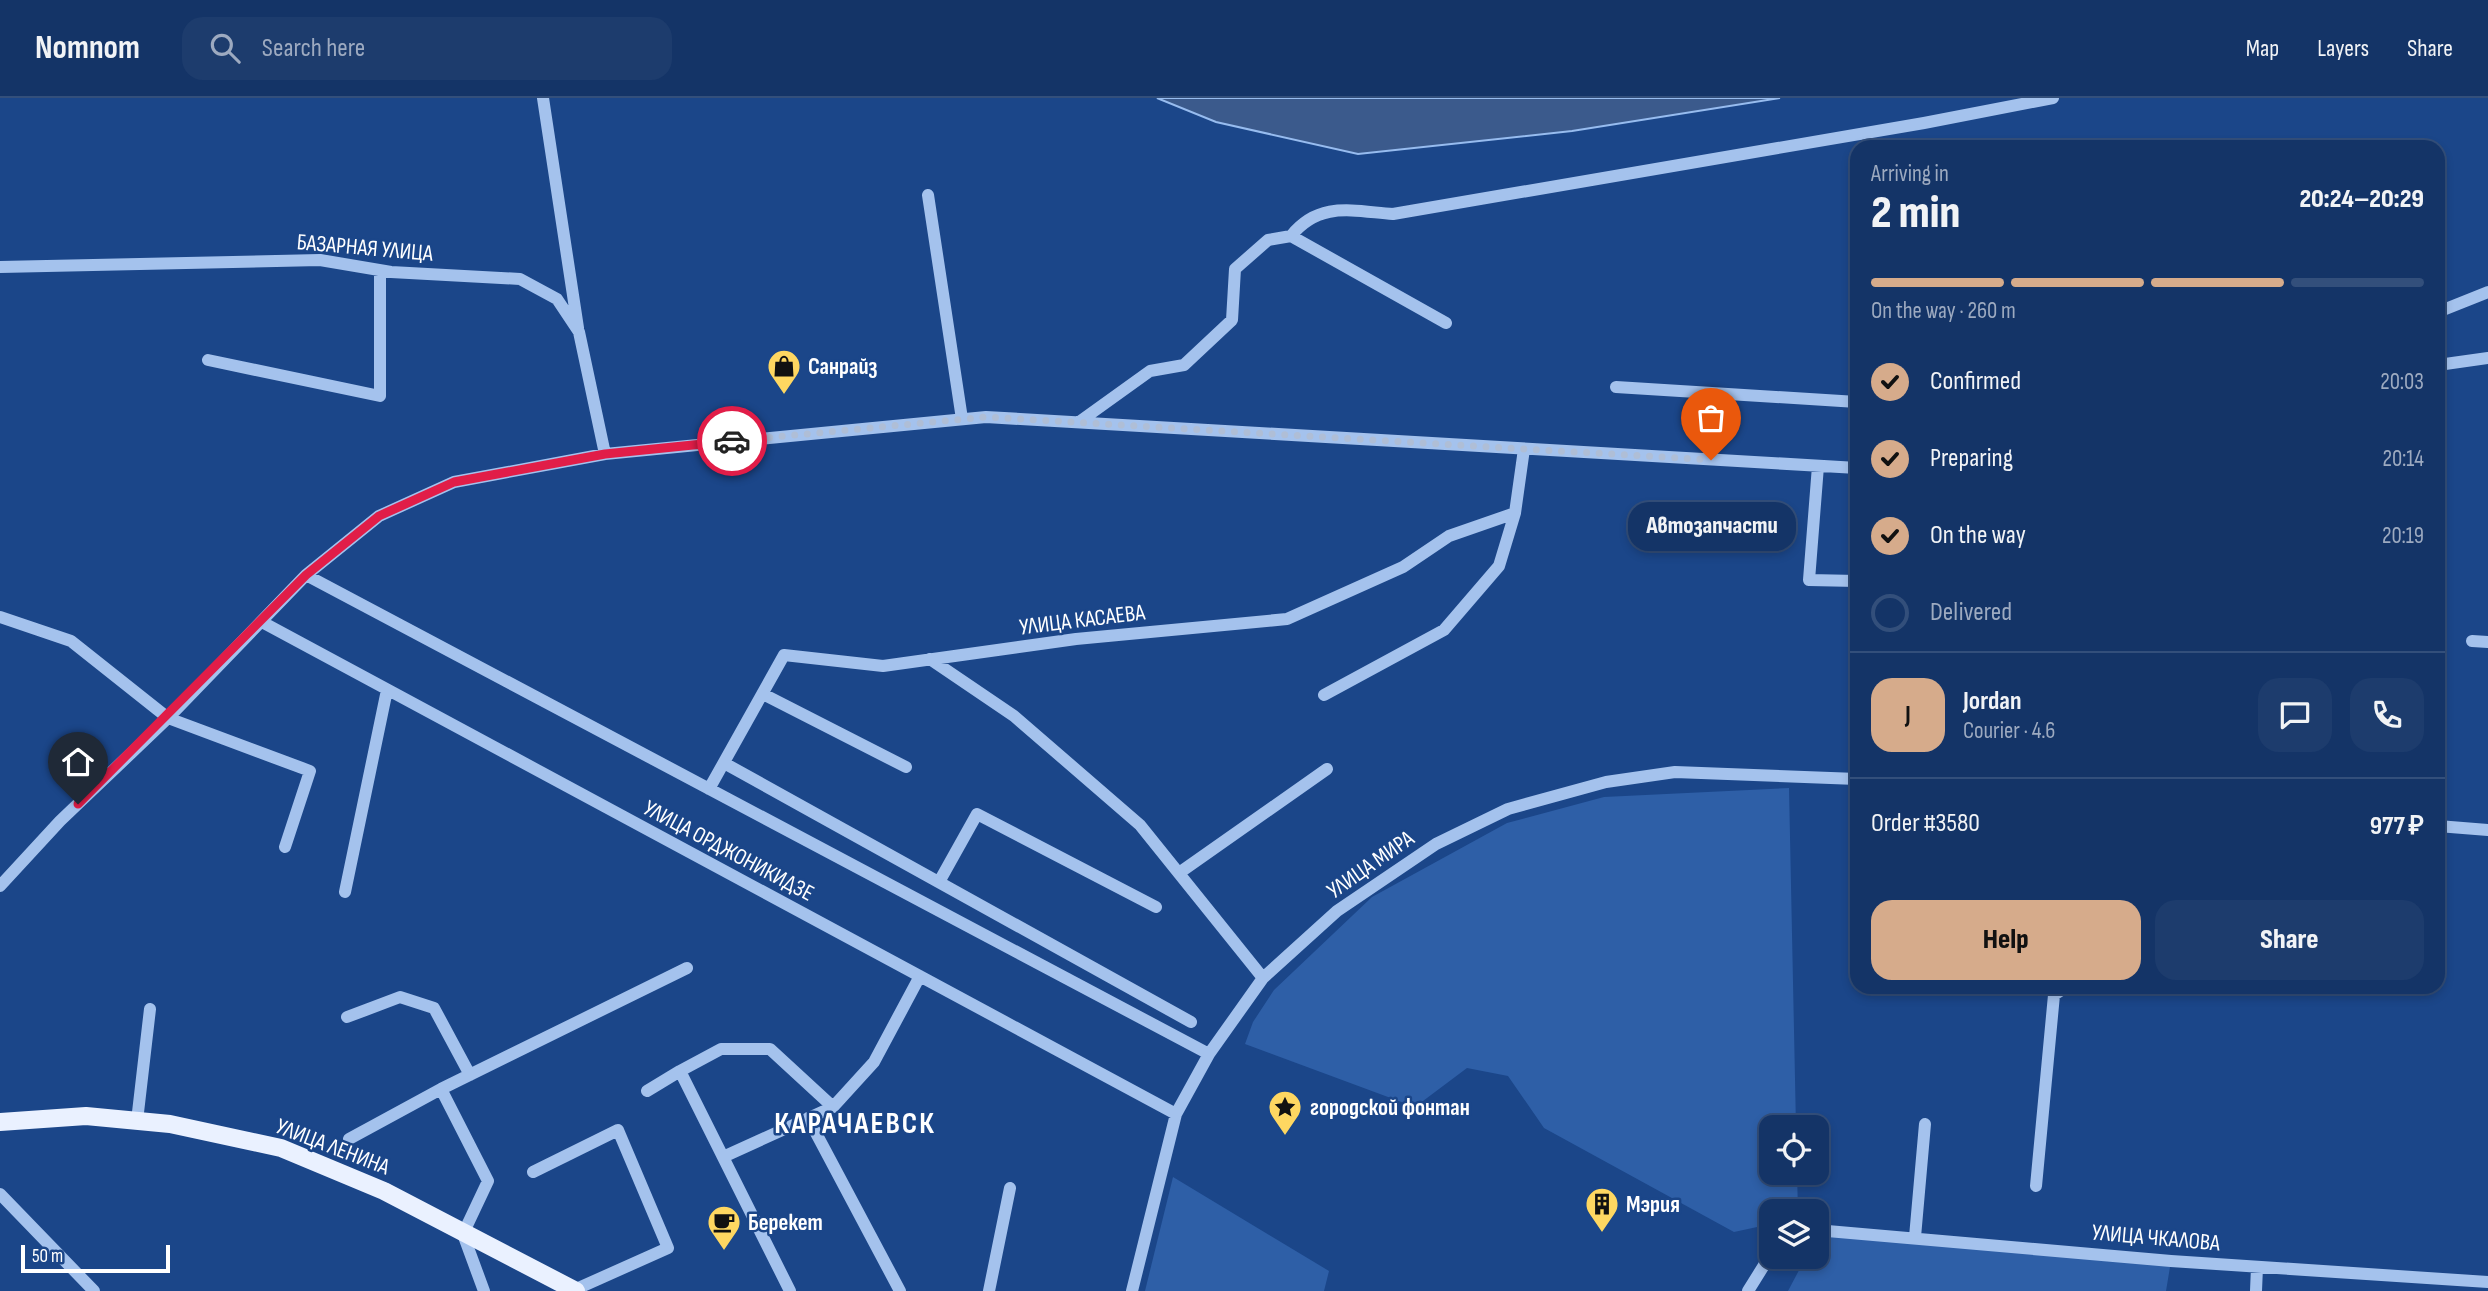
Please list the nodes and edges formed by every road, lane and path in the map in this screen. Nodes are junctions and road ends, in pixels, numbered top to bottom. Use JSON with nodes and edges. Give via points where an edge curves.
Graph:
{"nodes":[{"id":1,"x":543,"y":98,"type":"edge"},
{"id":2,"x":2053,"y":98,"type":"edge"},
{"id":3,"x":928,"y":195,"type":"dead end"},
{"id":4,"x":1291,"y":236,"type":"junction"},
{"id":5,"x":0,"y":267,"type":"edge"},
{"id":6,"x":380,"y":270,"type":"junction"},
{"id":7,"x":2488,"y":292,"type":"edge"},
{"id":8,"x":2445,"y":309,"type":"edge"},
{"id":9,"x":1446,"y":323,"type":"dead end"},
{"id":10,"x":579,"y":332,"type":"junction"},
{"id":11,"x":2488,"y":358,"type":"edge"},
{"id":12,"x":208,"y":360,"type":"dead end"},
{"id":13,"x":2445,"y":364,"type":"edge"},
{"id":14,"x":1616,"y":387,"type":"dead end"},
{"id":15,"x":1850,"y":402,"type":"edge"},
{"id":16,"x":962,"y":419,"type":"junction"},
{"id":17,"x":1079,"y":422,"type":"junction"},
{"id":18,"x":1524,"y":449,"type":"junction"},
{"id":19,"x":605,"y":454,"type":"junction"},
{"id":20,"x":1818,"y":466,"type":"junction"},
{"id":21,"x":1850,"y":468,"type":"edge"},
{"id":22,"x":1516,"y":513,"type":"junction"},
{"id":23,"x":306,"y":575,"type":"junction"},
{"id":24,"x":1850,"y":581,"type":"edge"},
{"id":25,"x":0,"y":617,"type":"edge"},
{"id":26,"x":262,"y":622,"type":"junction"},
{"id":27,"x":2472,"y":641,"type":"dead end"},
{"id":28,"x":2488,"y":642,"type":"edge"},
{"id":29,"x":930,"y":659,"type":"junction"},
{"id":30,"x":387,"y":690,"type":"junction"},
{"id":31,"x":762,"y":694,"type":"junction"},
{"id":32,"x":1324,"y":695,"type":"dead end"},
{"id":33,"x":168,"y":718,"type":"junction"},
{"id":34,"x":724,"y":763,"type":"junction"},
{"id":35,"x":906,"y":767,"type":"dead end"},
{"id":36,"x":1327,"y":769,"type":"dead end"},
{"id":37,"x":1850,"y":779,"type":"edge"},
{"id":38,"x":709,"y":789,"type":"junction"},
{"id":39,"x":2445,"y":827,"type":"edge"},
{"id":40,"x":2488,"y":830,"type":"edge"},
{"id":41,"x":285,"y":847,"type":"dead end"},
{"id":42,"x":1179,"y":873,"type":"junction"},
{"id":43,"x":939,"y":882,"type":"junction"},
{"id":44,"x":0,"y":886,"type":"edge"},
{"id":45,"x":345,"y":892,"type":"dead end"},
{"id":46,"x":1156,"y":906,"type":"dead end"},
{"id":47,"x":687,"y":968,"type":"dead end"},
{"id":48,"x":920,"y":976,"type":"junction"},
{"id":49,"x":1263,"y":978,"type":"junction"},
{"id":50,"x":2056,"y":994,"type":"edge"},
{"id":51,"x":150,"y":1009,"type":"dead end"},
{"id":52,"x":347,"y":1017,"type":"dead end"},
{"id":53,"x":1191,"y":1022,"type":"dead end"},
{"id":54,"x":1209,"y":1054,"type":"junction"},
{"id":55,"x":680,"y":1071,"type":"junction"},
{"id":56,"x":470,"y":1075,"type":"junction"},
{"id":57,"x":441,"y":1089,"type":"junction"},
{"id":58,"x":647,"y":1091,"type":"dead end"},
{"id":59,"x":833,"y":1107,"type":"junction"},
{"id":60,"x":1176,"y":1114,"type":"junction"},
{"id":61,"x":808,"y":1118,"type":"junction"},
{"id":62,"x":3,"y":1120,"type":"edge"},
{"id":63,"x":137,"y":1121,"type":"junction"},
{"id":64,"x":1924,"y":1124,"type":"dead end"},
{"id":65,"x":349,"y":1139,"type":"dead end"},
{"id":66,"x":723,"y":1157,"type":"junction"},
{"id":67,"x":533,"y":1172,"type":"dead end"},
{"id":68,"x":2036,"y":1185,"type":"dead end"},
{"id":69,"x":1010,"y":1188,"type":"dead end"},
{"id":70,"x":0,"y":1194,"type":"edge"},
{"id":71,"x":1829,"y":1230,"type":"edge"},
{"id":72,"x":463,"y":1234,"type":"junction"},
{"id":73,"x":1915,"y":1237,"type":"junction"},
{"id":74,"x":2257,"y":1267,"type":"junction"},
{"id":75,"x":1762,"y":1269,"type":"edge"},
{"id":76,"x":2429,"y":1284,"type":"edge"},
{"id":77,"x":2479,"y":1285,"type":"edge"},
{"id":78,"x":94,"y":1291,"type":"edge"},
{"id":79,"x":484,"y":1291,"type":"edge"},
{"id":80,"x":575,"y":1291,"type":"edge"},
{"id":81,"x":790,"y":1291,"type":"edge"},
{"id":82,"x":900,"y":1291,"type":"edge"},
{"id":83,"x":989,"y":1291,"type":"edge"},
{"id":84,"x":1132,"y":1291,"type":"edge"},
{"id":85,"x":1748,"y":1291,"type":"edge"},
{"id":86,"x":2256,"y":1291,"type":"edge"}],
"edges":[{"from":1,"to":10,"type":"street"},
{"from":2,"to":4,"type":"street","via":[[1392,214],[1332,210],[1304,220]]},
{"from":3,"to":16,"type":"street"},
{"from":4,"to":9,"type":"street"},
{"from":4,"to":17,"type":"street","via":[[1268,240],[1235,269],[1232,320],[1184,365],[1150,371]]},
{"from":5,"to":6,"type":"street","name":"БАЗАРНАЯ УЛИЦА","via":[[320,260]]},
{"from":6,"to":10,"type":"street","name":"БАЗАРНАЯ УЛИЦА","via":[[520,279],[557,299]]},
{"from":6,"to":12,"type":"street","via":[[380,396]]},
{"from":7,"to":8,"type":"street"},
{"from":10,"to":19,"type":"street","name":"БАЗАРНАЯ УЛИЦА"},
{"from":11,"to":13,"type":"street"},
{"from":14,"to":15,"type":"street"},
{"from":16,"to":17,"type":"street"},
{"from":16,"to":19,"type":"street"},
{"from":17,"to":18,"type":"street"},
{"from":18,"to":20,"type":"street"},
{"from":18,"to":22,"type":"street"},
{"from":19,"to":23,"type":"street","via":[[454,482],[373,521]]},
{"from":20,"to":21,"type":"street"},
{"from":20,"to":24,"type":"street","via":[[1809,580]]},
{"from":22,"to":29,"type":"street","name":"УЛИЦА КАСАЕВА","via":[[1449,536],[1403,567],[1287,619],[1076,639]]},
{"from":22,"to":32,"type":"street","via":[[1499,566],[1444,630]]},
{"from":23,"to":26,"type":"street"},
{"from":23,"to":38,"type":"street","name":"УЛИЦА ОРДЖОНИКИДЗЕ"},
{"from":25,"to":33,"type":"street","via":[[71,641]]},
{"from":26,"to":30,"type":"street","name":"УЛИЦА ОРДЖОНИКИДЗЕ"},
{"from":26,"to":33,"type":"street"},
{"from":27,"to":28,"type":"street"},
{"from":29,"to":31,"type":"street","name":"УЛИЦА КАСАЕВА","via":[[883,666],[785,654]]},
{"from":29,"to":42,"type":"street","via":[[1035,734],[1140,825]]},
{"from":30,"to":45,"type":"street"},
{"from":30,"to":48,"type":"street","name":"УЛИЦА ОРДЖОНИКИДЗЕ"},
{"from":31,"to":34,"type":"street","name":"УЛИЦА КАСАЕВА"},
{"from":31,"to":35,"type":"street"},
{"from":33,"to":41,"type":"street","via":[[310,771]]},
{"from":33,"to":44,"type":"street","via":[[60,821]]},
{"from":34,"to":38,"type":"street","name":"УЛИЦА КАСАЕВА"},
{"from":34,"to":43,"type":"street"},
{"from":36,"to":42,"type":"street"},
{"from":37,"to":49,"type":"street","name":"УЛИЦА МИРА","via":[[1675,772],[1606,782],[1508,809],[1436,844],[1337,911]]},
{"from":38,"to":54,"type":"street","name":"УЛИЦА ОРДЖОНИКИДЗЕ"},
{"from":39,"to":40,"type":"street"},
{"from":42,"to":49,"type":"street"},
{"from":43,"to":46,"type":"street","via":[[977,814]]},
{"from":43,"to":53,"type":"street"},
{"from":47,"to":56,"type":"street"},
{"from":48,"to":59,"type":"street","via":[[874,1062]]},
{"from":48,"to":60,"type":"street","name":"УЛИЦА ОРДЖОНИКИДЗЕ"},
{"from":49,"to":54,"type":"street","name":"УЛИЦА МИРА"},
{"from":50,"to":68,"type":"street"},
{"from":51,"to":63,"type":"street"},
{"from":52,"to":56,"type":"street","via":[[400,997],[434,1009]]},
{"from":54,"to":60,"type":"street","name":"УЛИЦА МИРА"},
{"from":55,"to":58,"type":"street"},
{"from":55,"to":59,"type":"street","via":[[721,1049],[770,1049]]},
{"from":55,"to":66,"type":"street"},
{"from":56,"to":57,"type":"street"},
{"from":57,"to":65,"type":"street"},
{"from":57,"to":72,"type":"street","via":[[488,1181]]},
{"from":59,"to":61,"type":"street"},
{"from":60,"to":84,"type":"street","name":"УЛИЦА МИРА"},
{"from":61,"to":66,"type":"street"},
{"from":61,"to":82,"type":"street"},
{"from":62,"to":63,"type":"main road","name":"УЛИЦА ЛЕНИНА","via":[[86,1116]]},
{"from":63,"to":72,"type":"main road","name":"УЛИЦА ЛЕНИНА","via":[[281,1148],[384,1191]]},
{"from":64,"to":73,"type":"street"},
{"from":66,"to":81,"type":"street"},
{"from":67,"to":80,"type":"street","via":[[618,1130],[668,1248]]},
{"from":69,"to":83,"type":"street"},
{"from":70,"to":78,"type":"street"},
{"from":71,"to":73,"type":"street","name":"УЛИЦА ЧКАЛОВА"},
{"from":72,"to":79,"type":"street"},
{"from":72,"to":80,"type":"main road","name":"УЛИЦА ЛЕНИНА"},
{"from":73,"to":74,"type":"street","name":"УЛИЦА ЧКАЛОВА"},
{"from":74,"to":76,"type":"street","name":"УЛИЦА ЧКАЛОВА"},
{"from":74,"to":86,"type":"street"},
{"from":75,"to":85,"type":"street"},
{"from":76,"to":77,"type":"street","name":"УЛИЦА ЧКАЛОВА"}]}
